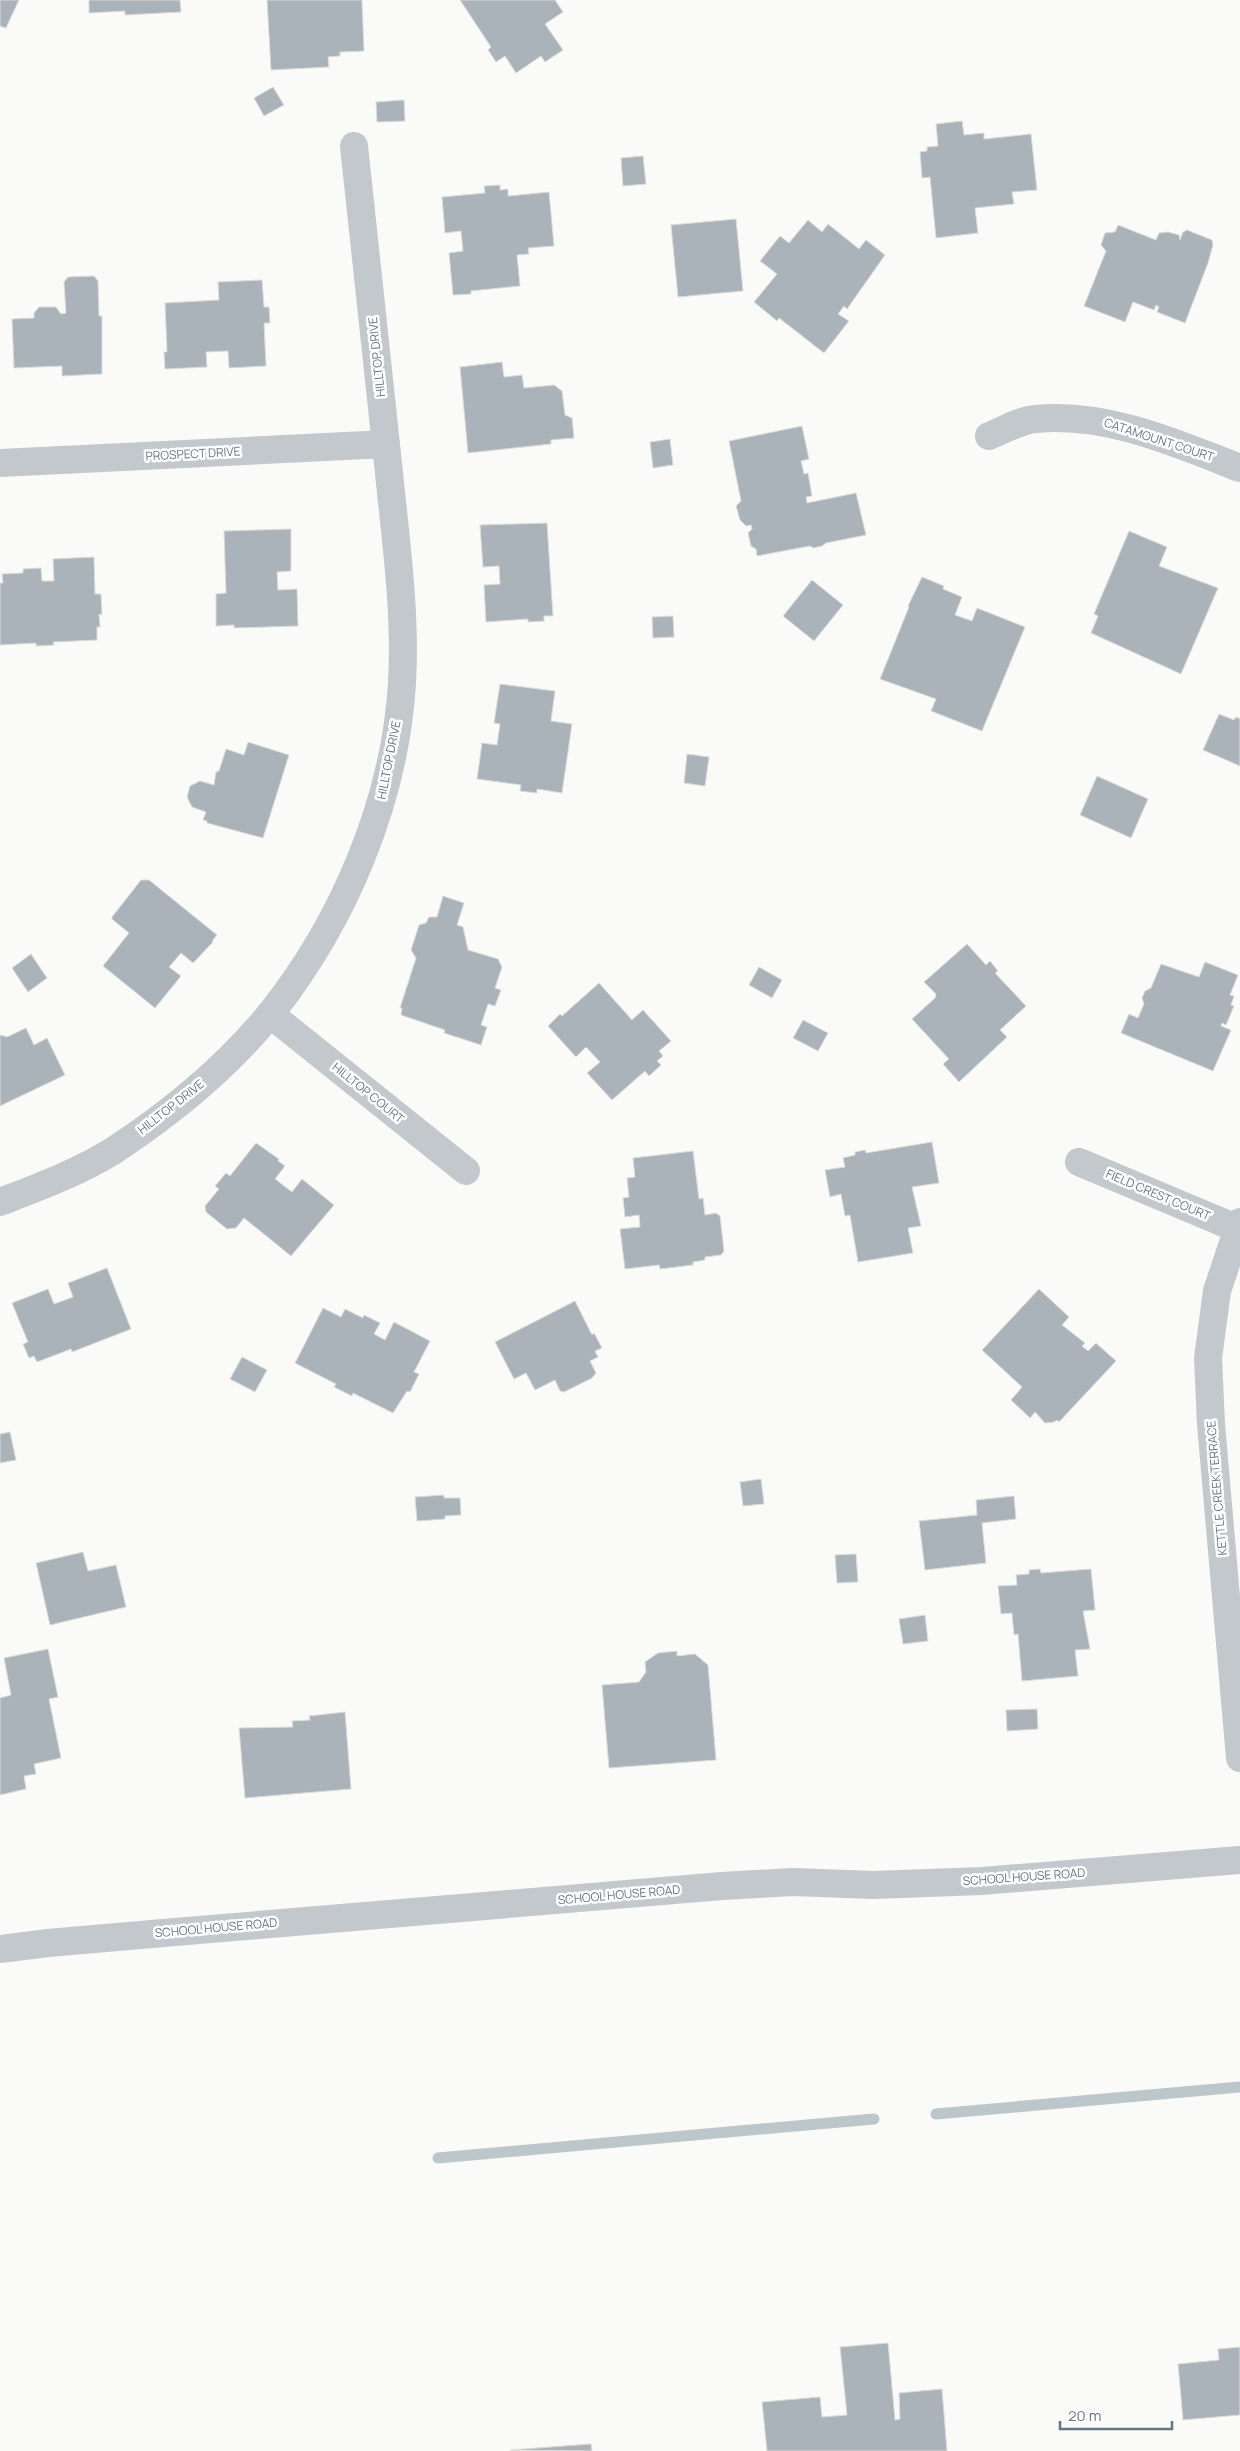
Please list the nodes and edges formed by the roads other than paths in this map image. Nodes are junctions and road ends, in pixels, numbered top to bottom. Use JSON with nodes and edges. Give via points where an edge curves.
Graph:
{"nodes":[{"id":1,"x":354,"y":146,"type":"dead end"},
{"id":2,"x":989,"y":436,"type":"dead end"},
{"id":3,"x":386,"y":444,"type":"junction"},
{"id":4,"x":0,"y":463,"type":"edge"},
{"id":5,"x":1240,"y":468,"type":"edge"},
{"id":6,"x":270,"y":1014,"type":"junction"},
{"id":7,"x":1079,"y":1162,"type":"dead end"},
{"id":8,"x":466,"y":1172,"type":"dead end"},
{"id":9,"x":0,"y":1202,"type":"edge"},
{"id":10,"x":1238,"y":1225,"type":"edge"},
{"id":11,"x":1240,"y":1758,"type":"edge"},
{"id":12,"x":1240,"y":1860,"type":"edge"},
{"id":13,"x":0,"y":1950,"type":"edge"}],
"edges":[{"from":1,"to":3,"type":"street","name":"HILLTOP DRIVE"},
{"from":2,"to":5,"type":"street","name":"CATAMOUNT COURT","via":[[1035,419],[1097,420],[1186,447]]},
{"from":3,"to":4,"type":"street","name":"PROSPECT DRIVE"},
{"from":3,"to":6,"type":"street","name":"HILLTOP DRIVE","via":[[402,596],[402,684],[391,758],[378,813],[343,899],[300,972]]},
{"from":6,"to":8,"type":"street","name":"HILLTOP COURT"},
{"from":6,"to":9,"type":"street","name":"HILLTOP DRIVE","via":[[219,1069],[177,1106],[111,1152],[59,1180]]},
{"from":7,"to":10,"type":"street","name":"FIELD CREST COURT"},
{"from":10,"to":11,"type":"street","name":"KETTLE CREEK TERRACE","via":[[1216,1291],[1208,1358]]},
{"from":12,"to":13,"type":"street","name":"SCHOOL HOUSE ROAD","via":[[982,1880],[874,1885],[793,1882],[722,1886],[126,1936]]}]}
